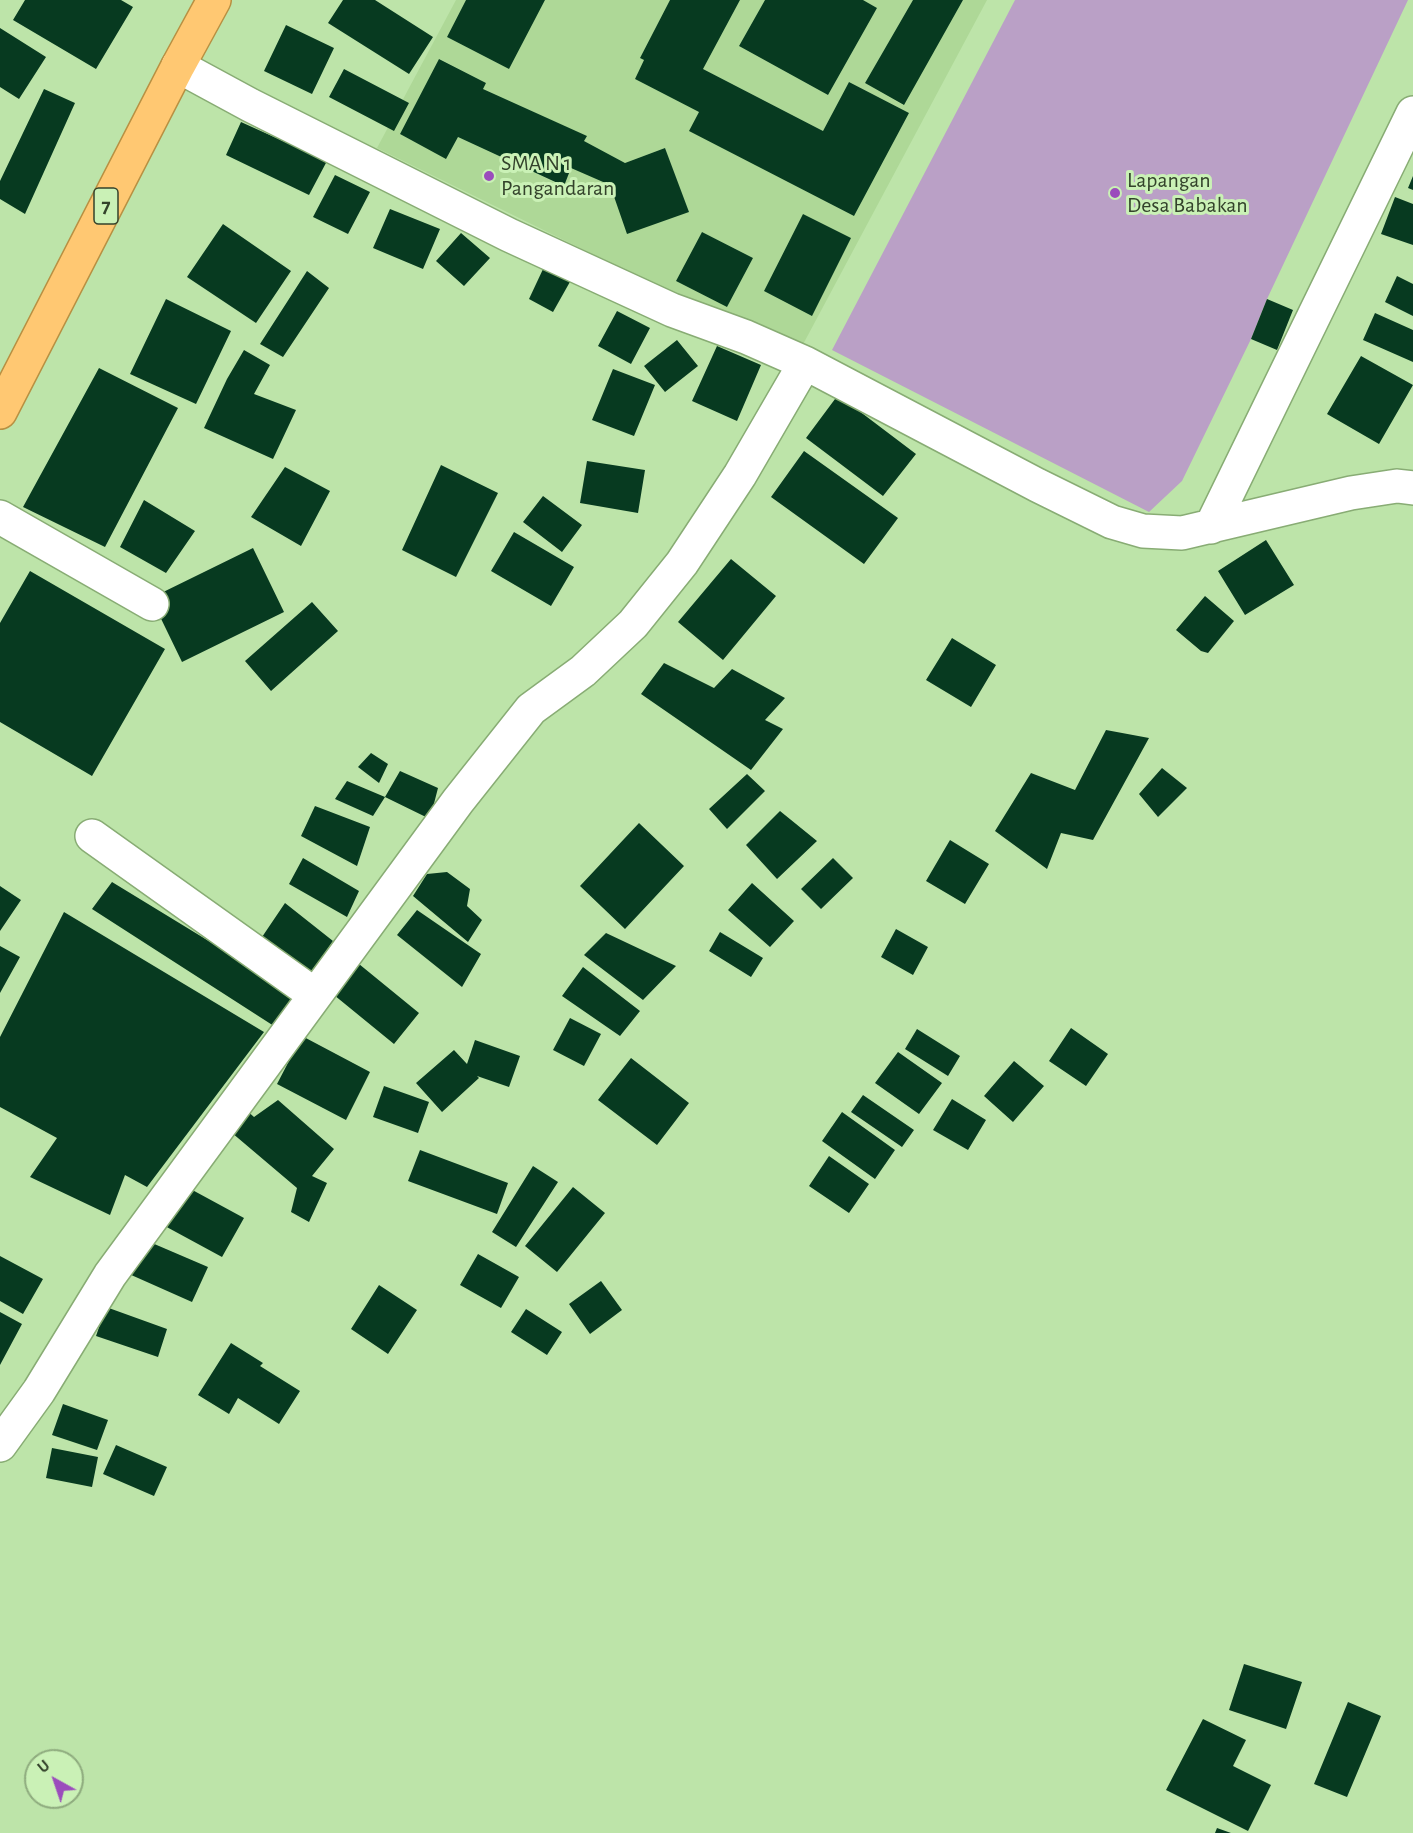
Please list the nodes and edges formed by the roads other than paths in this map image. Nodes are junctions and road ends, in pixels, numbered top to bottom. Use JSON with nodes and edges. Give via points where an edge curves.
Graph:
{"nodes":[{"id":1,"x":214,"y":0,"type":"edge"},
{"id":2,"x":178,"y":66,"type":"junction"},
{"id":3,"x":1413,"y":113,"type":"edge"},
{"id":4,"x":805,"y":363,"type":"junction"},
{"id":5,"x":0,"y":412,"type":"edge"},
{"id":6,"x":1413,"y":488,"type":"edge"},
{"id":7,"x":0,"y":517,"type":"edge"},
{"id":8,"x":1211,"y":527,"type":"junction"},
{"id":9,"x":152,"y":604,"type":"dead end"},
{"id":10,"x":92,"y":836,"type":"dead end"},
{"id":11,"x":315,"y":995,"type":"junction"},
{"id":12,"x":0,"y":1445,"type":"edge"}],
"edges":[{"from":1,"to":2,"type":"highway","number":"7"},
{"from":2,"to":4,"type":"street","via":[[529,244],[672,310]]},
{"from":2,"to":5,"type":"highway","number":"7"},
{"from":3,"to":8,"type":"street"},
{"from":4,"to":8,"type":"street","via":[[1112,522],[1165,534]]},
{"from":4,"to":11,"type":"street","via":[[740,475],[682,563],[633,624],[583,671],[531,710],[458,801]]},
{"from":6,"to":8,"type":"street","via":[[1397,486],[1351,493]]},
{"from":7,"to":9,"type":"street"},
{"from":10,"to":11,"type":"street"},
{"from":11,"to":12,"type":"street","via":[[110,1275],[39,1391]]}]}
